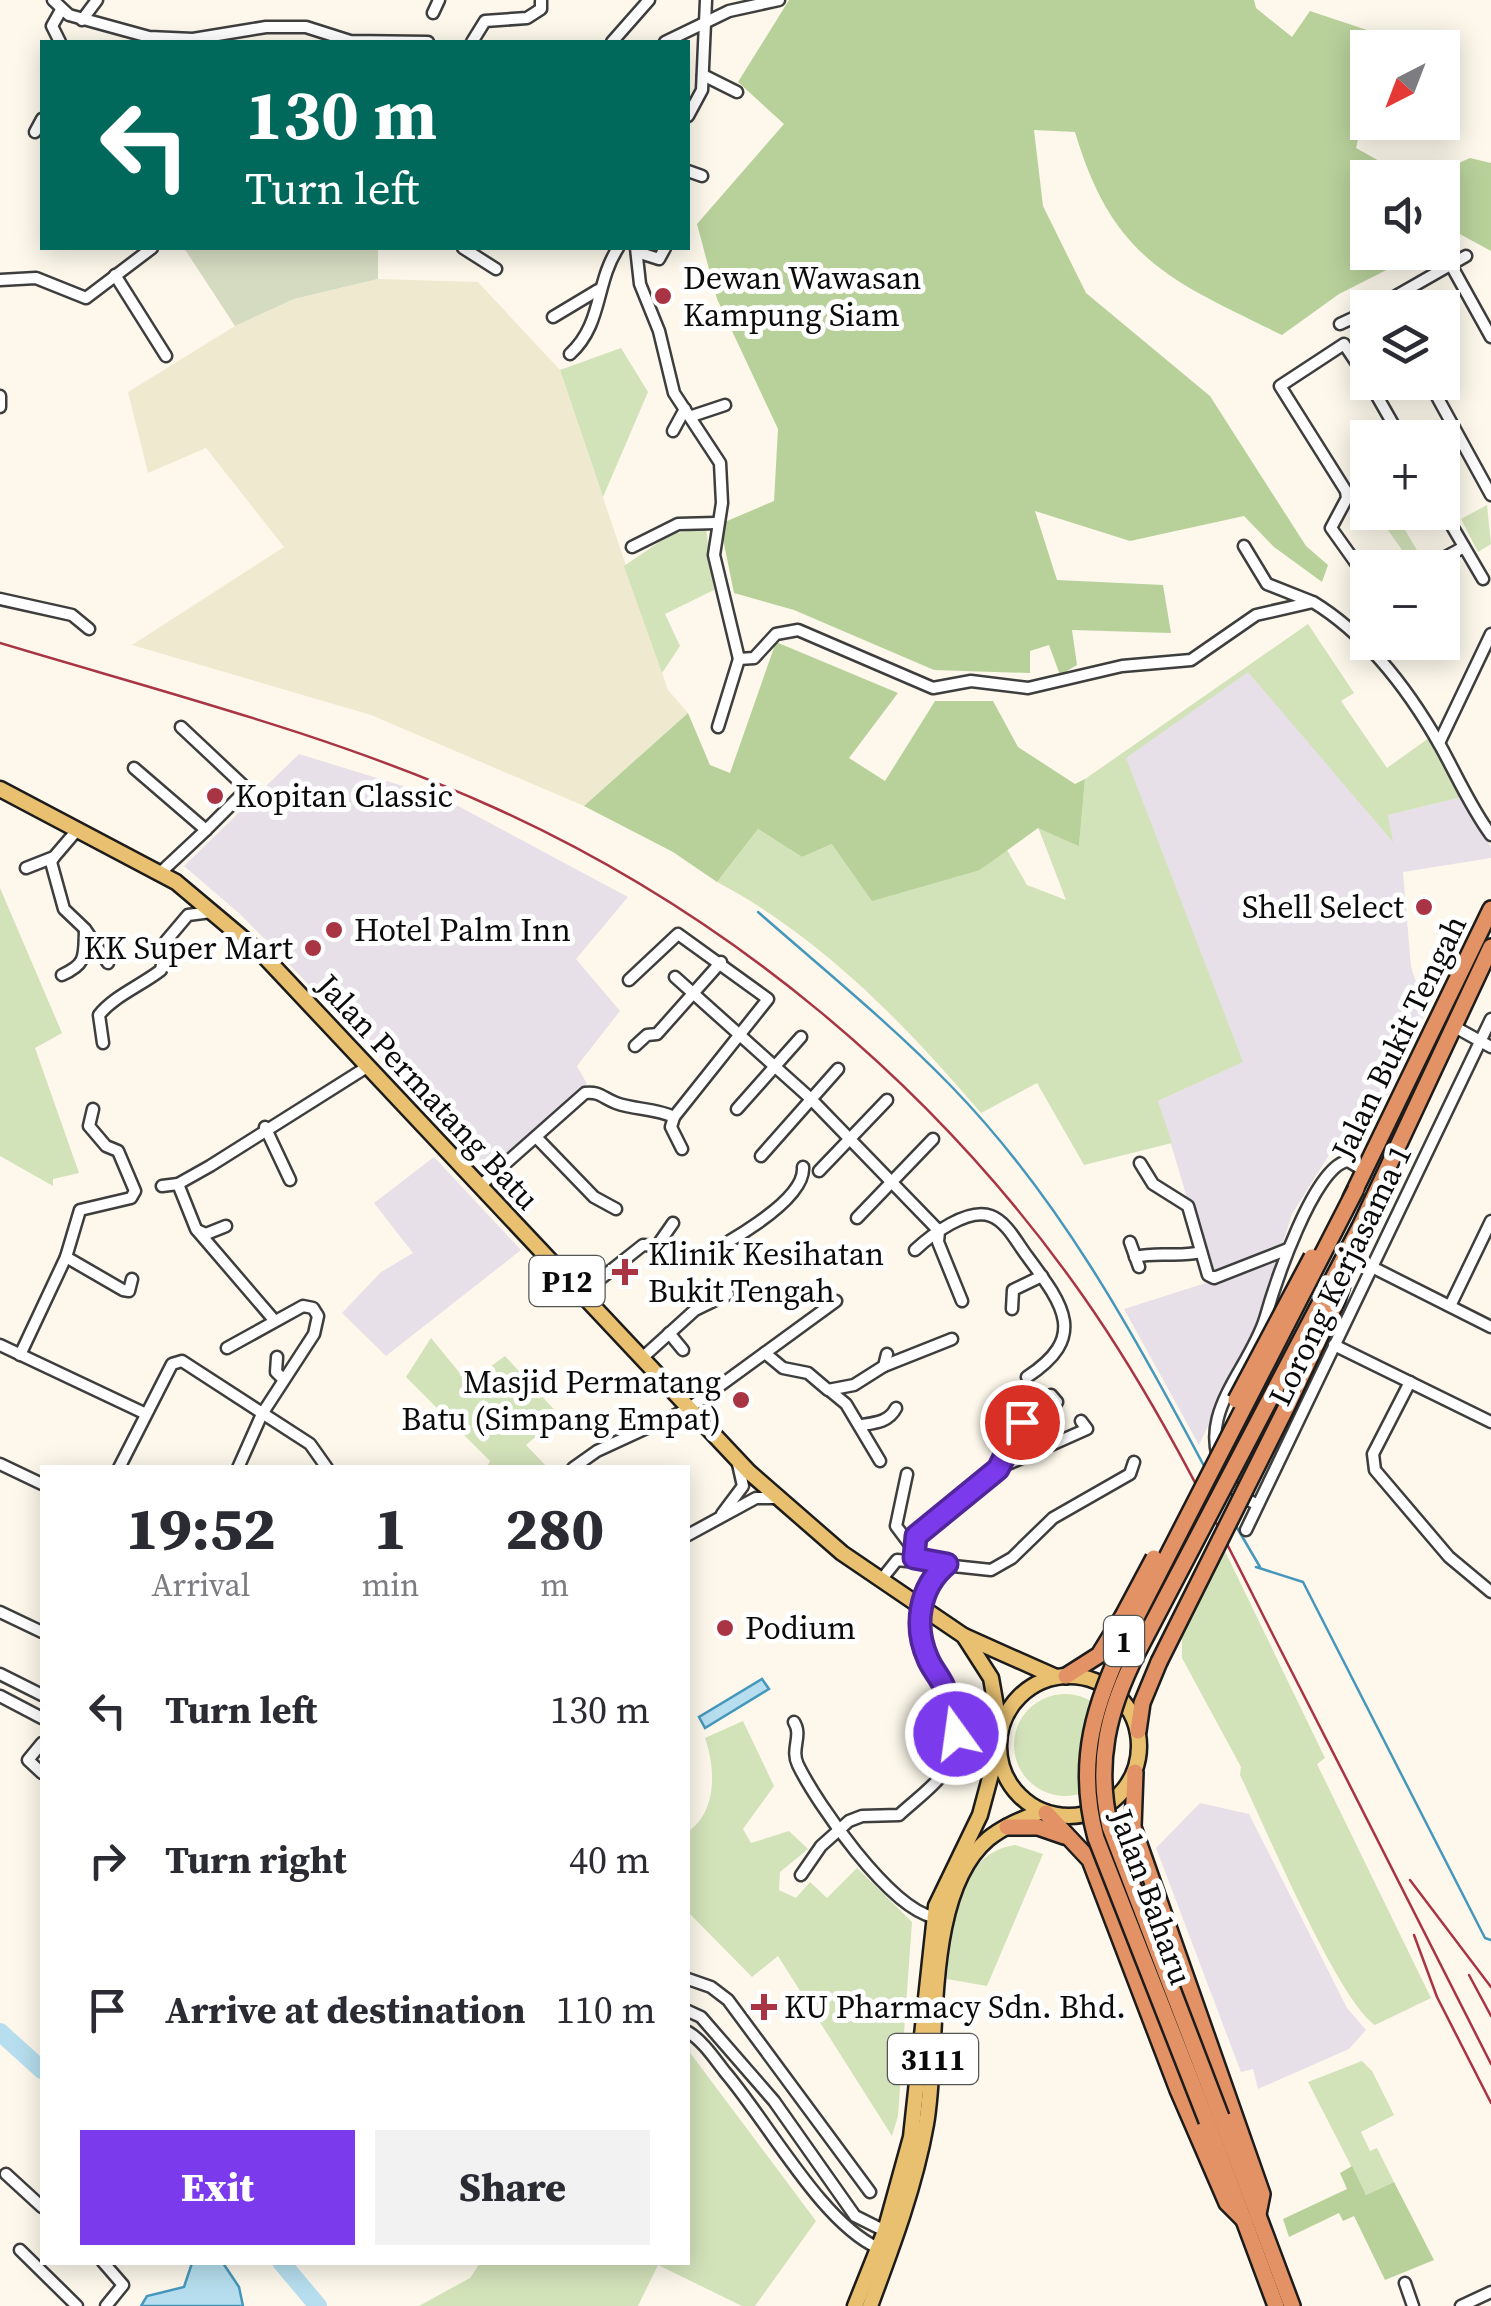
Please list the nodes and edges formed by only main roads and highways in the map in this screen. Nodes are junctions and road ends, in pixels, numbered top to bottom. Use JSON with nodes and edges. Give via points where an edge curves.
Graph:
{"nodes":[{"id":1,"x":0,"y":789,"type":"edge"},
{"id":2,"x":1491,"y":909,"type":"edge"},
{"id":3,"x":1491,"y":947,"type":"edge"},
{"id":4,"x":1356,"y":1188,"type":"junction"},
{"id":5,"x":1368,"y":1210,"type":"joint"},
{"id":6,"x":1360,"y":1227,"type":"junction"},
{"id":7,"x":964,"y":1636,"type":"junction"},
{"id":8,"x":1061,"y":1676,"type":"junction"},
{"id":9,"x":1000,"y":1729,"type":"junction"},
{"id":10,"x":1138,"y":1731,"type":"junction"},
{"id":11,"x":998,"y":1748,"type":"junction"},
{"id":12,"x":1135,"y":1772,"type":"junction"},
{"id":13,"x":1044,"y":1812,"type":"junction"},
{"id":14,"x":1007,"y":1827,"type":"junction"},
{"id":15,"x":1138,"y":1842,"type":"junction"},
{"id":16,"x":1085,"y":1854,"type":"junction"},
{"id":17,"x":1214,"y":2119,"type":"junction"},
{"id":18,"x":1251,"y":2217,"type":"junction"},
{"id":19,"x":868,"y":2305,"type":"edge"},
{"id":20,"x":1276,"y":2306,"type":"edge"},
{"id":21,"x":1292,"y":2306,"type":"edge"}],
"edges":[{"from":1,"to":7,"type":"main road","name":"Jalan Permatang Batu","number":"P12","via":[[160,873],[217,913],[776,1498]]},
{"from":2,"to":4,"type":"highway","name":"Jalan Bukit Tengah","number":"1"},
{"from":3,"to":5,"type":"highway","name":"Jalan Bukit Tengah","number":"1"},
{"from":4,"to":8,"type":"highway","bridge":true,"via":[[1300,1274],[1124,1616],[1099,1655]]},
{"from":4,"to":17,"type":"highway","name":"Jalan Baharu","number":"1","bridge":true,"via":[[1128,1633],[1097,1700],[1088,1738],[1086,1792],[1096,1838]]},
{"from":5,"to":6,"type":"highway","name":"Jalan Baharu","number":"1"},
{"from":6,"to":10,"type":"highway","bridge":true,"via":[[1337,1300],[1160,1662]]},
{"from":6,"to":17,"type":"highway","name":"Jalan Baharu","number":"1","bridge":true,"via":[[1132,1662],[1105,1733],[1110,1826]]},
{"from":7,"to":8,"type":"main road","name":"Jalan Permatang Batu","number":"P12"},
{"from":7,"to":9,"type":"main road","name":"Jalan Permatang Batu","number":"P12","via":[[991,1678]]},
{"from":8,"to":9,"type":"main road","via":[[1024,1692]]},
{"from":8,"to":10,"type":"main road","number":"P12","via":[[1108,1688]]},
{"from":9,"to":11,"type":"main road","number":"P12"},
{"from":10,"to":12,"type":"main road"},
{"from":11,"to":13,"type":"main road","number":"P12","via":[[1008,1782]]},
{"from":11,"to":19,"type":"main road","number":"3111","via":[[980,1815],[933,1917],[915,2112]]},
{"from":12,"to":13,"type":"main road","via":[[1119,1796],[1094,1812]]},
{"from":12,"to":15,"type":"highway","via":[[1130,1808]]},
{"from":13,"to":14,"type":"main road","number":"3111"},
{"from":13,"to":16,"type":"highway"},
{"from":14,"to":16,"type":"highway","via":[[1053,1831]]},
{"from":14,"to":19,"type":"main road","number":"3111","via":[[966,1864],[949,1908],[926,2124],[914,2178]]},
{"from":15,"to":16,"type":"highway","via":[[1109,1839]]},
{"from":15,"to":18,"type":"highway","via":[[1262,2194]]},
{"from":16,"to":18,"type":"highway","via":[[1226,2203]]},
{"from":17,"to":18,"type":"highway","name":"Jalan Baharu","number":"1"},
{"from":18,"to":20,"type":"highway","name":"Jalan Baharu","number":"1"},
{"from":18,"to":21,"type":"highway","name":"Jalan Baharu","number":"1"}]}
